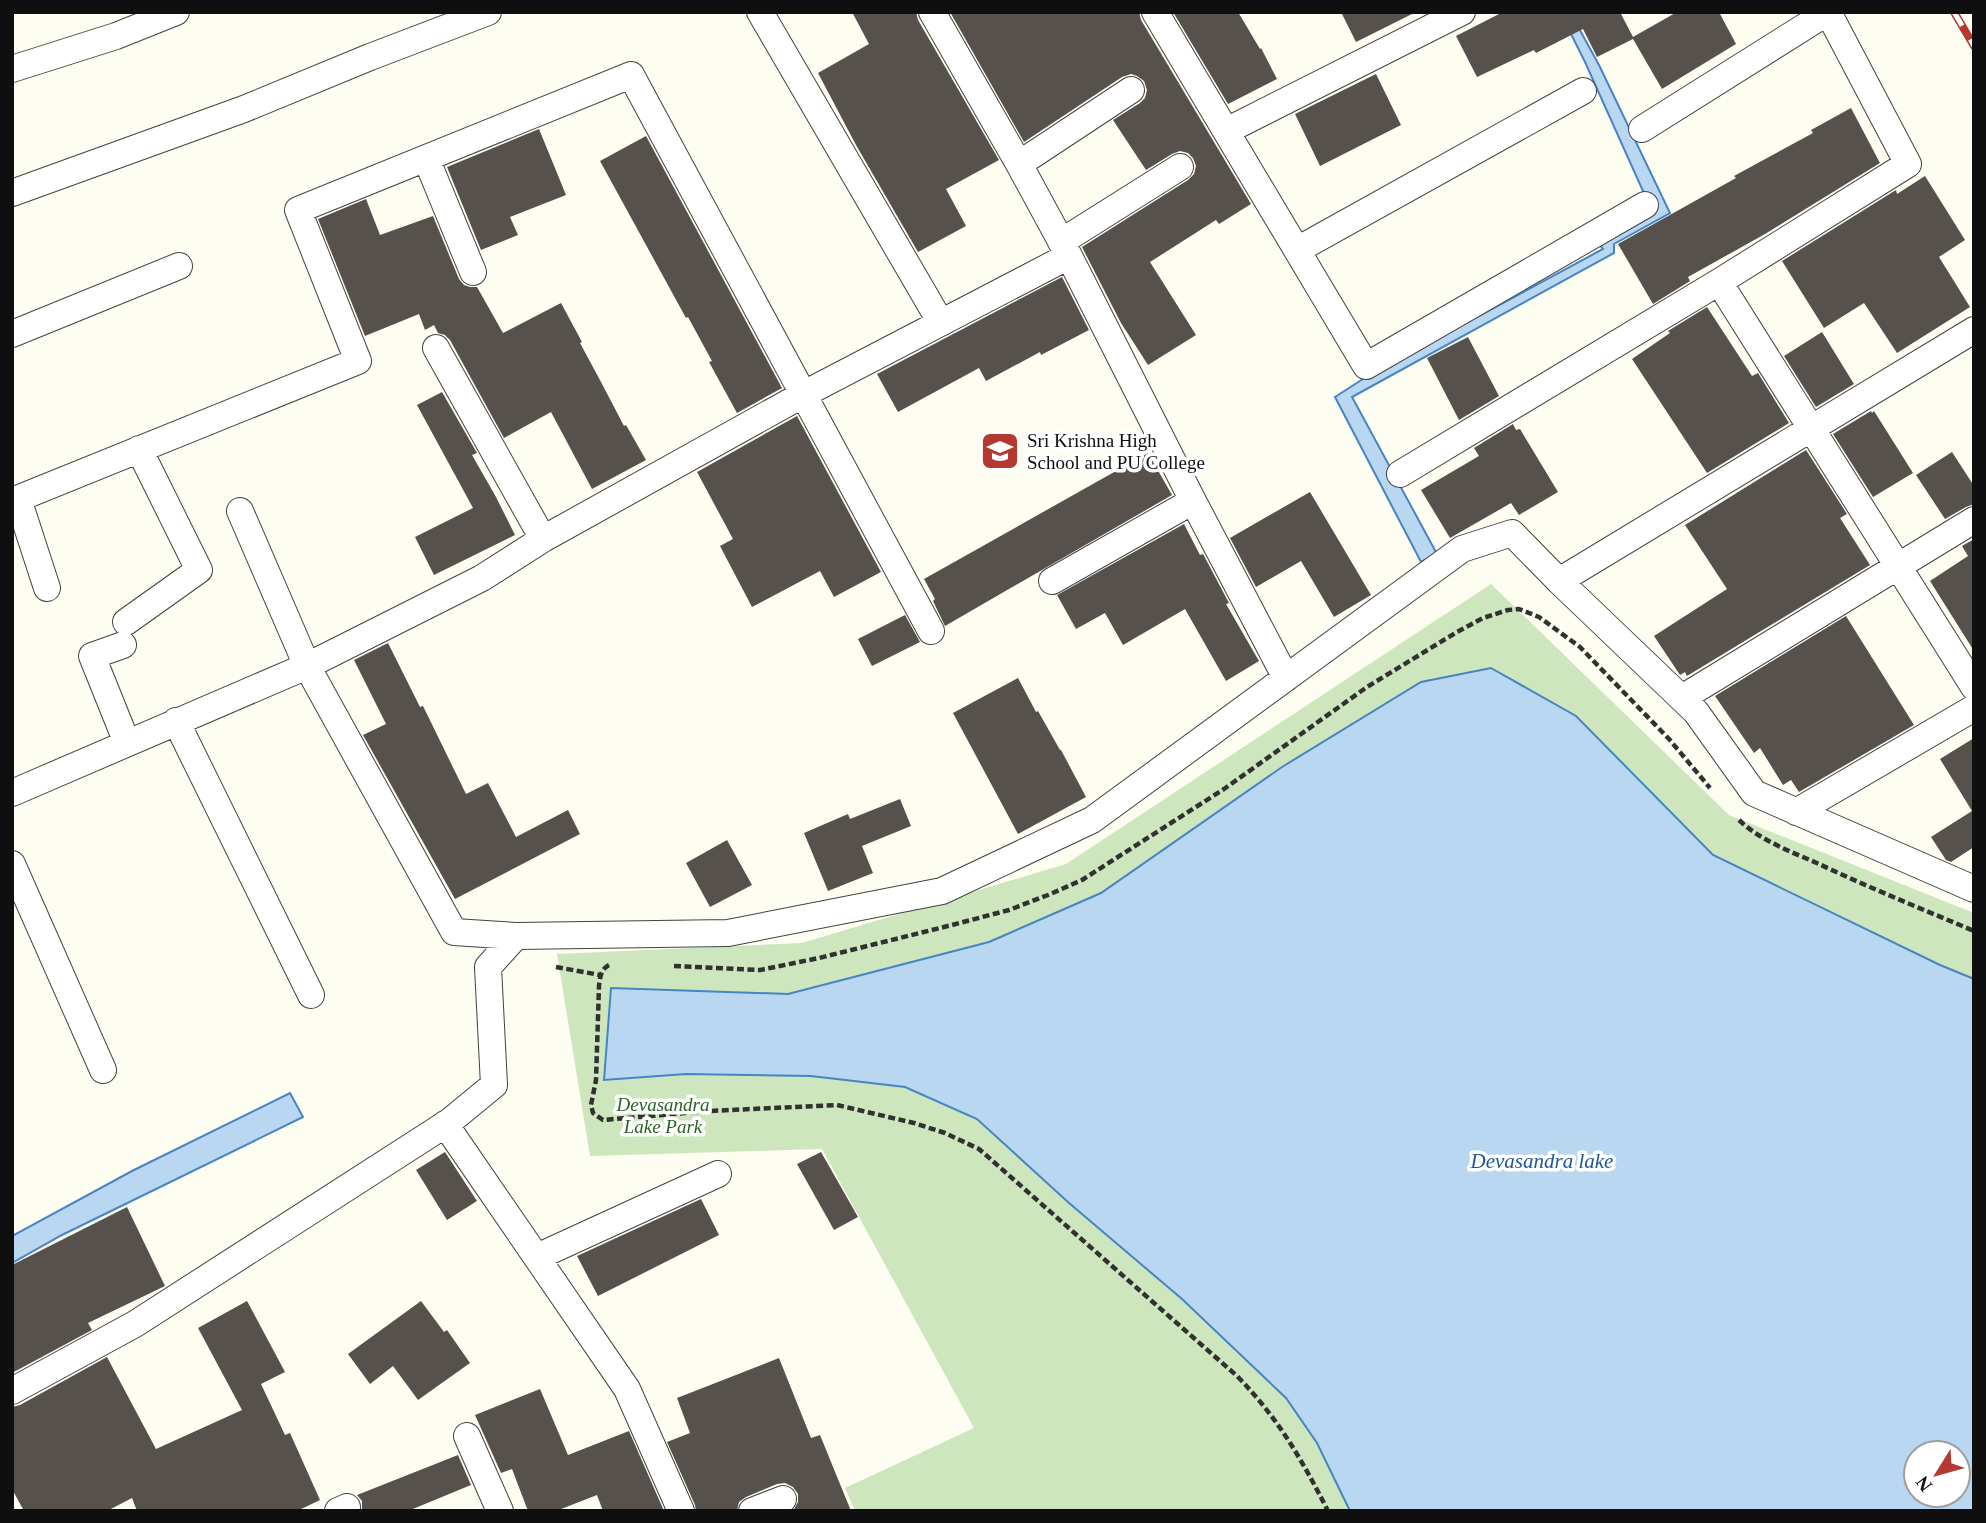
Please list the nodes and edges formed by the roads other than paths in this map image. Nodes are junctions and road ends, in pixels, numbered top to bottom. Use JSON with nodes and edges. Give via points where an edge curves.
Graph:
{"nodes":[{"id":1,"x":176,"y":12,"type":"edge"},
{"id":2,"x":488,"y":12,"type":"edge"},
{"id":3,"x":760,"y":12,"type":"edge"},
{"id":4,"x":932,"y":12,"type":"edge"},
{"id":5,"x":1155,"y":12,"type":"edge"},
{"id":6,"x":1462,"y":12,"type":"edge"},
{"id":7,"x":1828,"y":12,"type":"edge"},
{"id":8,"x":12,"y":69,"type":"edge"},
{"id":9,"x":1131,"y":90,"type":"dead end"},
{"id":10,"x":1583,"y":91,"type":"dead end"},
{"id":11,"x":1642,"y":129,"type":"dead end"},
{"id":12,"x":1226,"y":131,"type":"junction"},
{"id":13,"x":426,"y":158,"type":"junction"},
{"id":14,"x":1019,"y":164,"type":"junction"},
{"id":15,"x":1180,"y":167,"type":"dead end"},
{"id":16,"x":12,"y":193,"type":"edge"},
{"id":17,"x":1645,"y":205,"type":"dead end"},
{"id":18,"x":1065,"y":249,"type":"junction"},
{"id":19,"x":1297,"y":250,"type":"junction"},
{"id":20,"x":179,"y":266,"type":"dead end"},
{"id":21,"x":473,"y":272,"type":"dead end"},
{"id":22,"x":1719,"y":282,"type":"junction"},
{"id":23,"x":941,"y":323,"type":"junction"},
{"id":24,"x":1974,"y":330,"type":"edge"},
{"id":25,"x":12,"y":334,"type":"edge"},
{"id":26,"x":436,"y":348,"type":"dead end"},
{"id":27,"x":804,"y":394,"type":"junction"},
{"id":28,"x":1811,"y":428,"type":"junction"},
{"id":29,"x":139,"y":449,"type":"junction"},
{"id":30,"x":1401,"y":474,"type":"dead end"},
{"id":31,"x":15,"y":500,"type":"edge"},
{"id":32,"x":1193,"y":502,"type":"junction"},
{"id":33,"x":240,"y":511,"type":"dead end"},
{"id":34,"x":1974,"y":520,"type":"edge"},
{"id":35,"x":542,"y":539,"type":"junction"},
{"id":36,"x":1898,"y":566,"type":"junction"},
{"id":37,"x":1052,"y":581,"type":"dead end"},
{"id":38,"x":1559,"y":581,"type":"junction"},
{"id":39,"x":47,"y":588,"type":"dead end"},
{"id":40,"x":932,"y":631,"type":"dead end"},
{"id":41,"x":307,"y":666,"type":"junction"},
{"id":42,"x":1286,"y":678,"type":"junction"},
{"id":43,"x":1974,"y":687,"type":"edge"},
{"id":44,"x":1682,"y":698,"type":"junction"},
{"id":45,"x":1974,"y":708,"type":"edge"},
{"id":46,"x":176,"y":721,"type":"junction"},
{"id":47,"x":127,"y":743,"type":"junction"},
{"id":48,"x":12,"y":793,"type":"edge"},
{"id":49,"x":1796,"y":812,"type":"junction"},
{"id":50,"x":12,"y":864,"type":"edge"},
{"id":51,"x":1974,"y":889,"type":"edge"},
{"id":52,"x":516,"y":936,"type":"junction"},
{"id":53,"x":311,"y":995,"type":"dead end"},
{"id":54,"x":103,"y":1070,"type":"dead end"},
{"id":55,"x":445,"y":1124,"type":"junction"},
{"id":56,"x":719,"y":1174,"type":"dead end"},
{"id":57,"x":537,"y":1257,"type":"junction"},
{"id":58,"x":12,"y":1391,"type":"edge"},
{"id":59,"x":467,"y":1436,"type":"dead end"},
{"id":60,"x":783,"y":1499,"type":"dead end"},
{"id":61,"x":500,"y":1511,"type":"edge"},
{"id":62,"x":681,"y":1511,"type":"edge"},
{"id":63,"x":752,"y":1511,"type":"edge"}],
"edges":[{"from":1,"to":8,"type":"street"},
{"from":2,"to":16,"type":"street","via":[[244,109]]},
{"from":3,"to":23,"type":"street"},
{"from":4,"to":14,"type":"street"},
{"from":5,"to":12,"type":"street"},
{"from":6,"to":12,"type":"street"},
{"from":7,"to":11,"type":"street"},
{"from":7,"to":22,"type":"street","via":[[1908,164]]},
{"from":9,"to":14,"type":"street"},
{"from":10,"to":19,"type":"street"},
{"from":12,"to":19,"type":"street"},
{"from":13,"to":21,"type":"street"},
{"from":13,"to":27,"type":"street","via":[[631,75]]},
{"from":13,"to":29,"type":"street","via":[[298,210],[358,361]]},
{"from":14,"to":18,"type":"street"},
{"from":15,"to":18,"type":"street"},
{"from":17,"to":19,"type":"street","via":[[1366,366]]},
{"from":18,"to":23,"type":"street"},
{"from":18,"to":32,"type":"street"},
{"from":20,"to":25,"type":"street"},
{"from":22,"to":28,"type":"street"},
{"from":22,"to":30,"type":"street"},
{"from":23,"to":27,"type":"street"},
{"from":24,"to":28,"type":"street"},
{"from":26,"to":35,"type":"street"},
{"from":27,"to":35,"type":"street"},
{"from":27,"to":40,"type":"street"},
{"from":28,"to":36,"type":"street"},
{"from":28,"to":38,"type":"street"},
{"from":29,"to":31,"type":"street"},
{"from":29,"to":47,"type":"street","via":[[199,570],[92,656]]},
{"from":31,"to":39,"type":"street"},
{"from":32,"to":37,"type":"street"},
{"from":32,"to":42,"type":"street"},
{"from":33,"to":41,"type":"street"},
{"from":34,"to":36,"type":"street"},
{"from":35,"to":41,"type":"street","via":[[482,578]]},
{"from":36,"to":43,"type":"street"},
{"from":36,"to":44,"type":"street"},
{"from":38,"to":42,"type":"street","via":[[1512,533],[1462,549]]},
{"from":38,"to":44,"type":"street"},
{"from":41,"to":46,"type":"street"},
{"from":41,"to":52,"type":"street","via":[[454,932]]},
{"from":42,"to":52,"type":"street","via":[[1093,820],[942,891],[728,933]]},
{"from":44,"to":49,"type":"street","via":[[1754,793]]},
{"from":45,"to":49,"type":"street"},
{"from":46,"to":47,"type":"street"},
{"from":46,"to":53,"type":"street"},
{"from":47,"to":48,"type":"street"},
{"from":49,"to":51,"type":"street"},
{"from":50,"to":54,"type":"street"},
{"from":52,"to":55,"type":"street","via":[[488,967],[494,1086]]},
{"from":55,"to":57,"type":"street"},
{"from":55,"to":58,"type":"street","via":[[135,1324]]},
{"from":56,"to":57,"type":"street"},
{"from":57,"to":62,"type":"street","via":[[627,1389]]},
{"from":59,"to":61,"type":"street"},
{"from":60,"to":63,"type":"street"}]}
